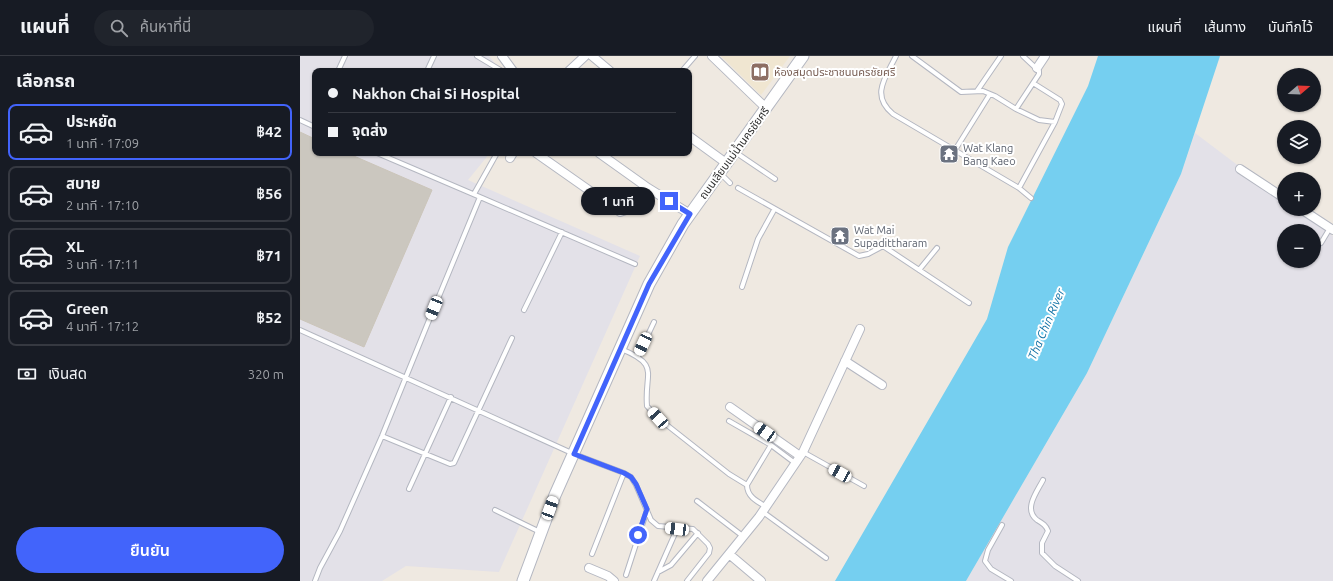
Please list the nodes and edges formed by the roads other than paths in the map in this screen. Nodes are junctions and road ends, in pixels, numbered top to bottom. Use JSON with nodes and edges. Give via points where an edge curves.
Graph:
{"nodes":[{"id":1,"x":345,"y":56,"type":"edge"},
{"id":2,"x":434,"y":56,"type":"edge"},
{"id":3,"x":477,"y":56,"type":"edge"},
{"id":4,"x":502,"y":56,"type":"edge"},
{"id":5,"x":585,"y":56,"type":"edge"},
{"id":6,"x":592,"y":56,"type":"edge"},
{"id":7,"x":695,"y":56,"type":"edge"},
{"id":8,"x":712,"y":56,"type":"edge"},
{"id":9,"x":803,"y":56,"type":"edge"},
{"id":10,"x":896,"y":56,"type":"edge"},
{"id":11,"x":912,"y":56,"type":"edge"},
{"id":12,"x":1001,"y":56,"type":"edge"},
{"id":13,"x":1023,"y":56,"type":"edge"},
{"id":14,"x":1045,"y":56,"type":"edge"},
{"id":15,"x":339,"y":68,"type":"edge"},
{"id":16,"x":428,"y":68,"type":"edge"},
{"id":17,"x":497,"y":68,"type":"edge"},
{"id":18,"x":511,"y":68,"type":"edge"},
{"id":19,"x":572,"y":68,"type":"edge"},
{"id":20,"x":606,"y":68,"type":"edge"},
{"id":21,"x":685,"y":68,"type":"edge"},
{"id":22,"x":1037,"y":68,"type":"junction"},
{"id":23,"x":1033,"y":83,"type":"junction"},
{"id":24,"x":977,"y":91,"type":"junction"},
{"id":25,"x":990,"y":94,"type":"junction"},
{"id":26,"x":766,"y":108,"type":"junction"},
{"id":27,"x":1016,"y":109,"type":"junction"},
{"id":28,"x":300,"y":120,"type":"edge"},
{"id":29,"x":1055,"y":122,"type":"junction"},
{"id":30,"x":312,"y":124,"type":"edge"},
{"id":31,"x":692,"y":139,"type":"edge"},
{"id":32,"x":955,"y":150,"type":"junction"},
{"id":33,"x":734,"y":151,"type":"junction"},
{"id":34,"x":384,"y":156,"type":"edge"},
{"id":35,"x":495,"y":156,"type":"edge"},
{"id":36,"x":540,"y":156,"type":"edge"},
{"id":37,"x":604,"y":156,"type":"edge"},
{"id":38,"x":722,"y":168,"type":"junction"},
{"id":39,"x":1240,"y":169,"type":"dead end"},
{"id":40,"x":775,"y":179,"type":"dead end"},
{"id":41,"x":730,"y":183,"type":"dead end"},
{"id":42,"x":648,"y":188,"type":"junction"},
{"id":43,"x":738,"y":188,"type":"dead end"},
{"id":44,"x":1019,"y":188,"type":"junction"},
{"id":45,"x":1277,"y":193,"type":"edge"},
{"id":46,"x":474,"y":194,"type":"junction"},
{"id":47,"x":480,"y":197,"type":"junction"},
{"id":48,"x":1031,"y":198,"type":"dead end"},
{"id":49,"x":774,"y":210,"type":"junction"},
{"id":50,"x":690,"y":214,"type":"junction"},
{"id":51,"x":1312,"y":216,"type":"edge"},
{"id":52,"x":1332,"y":229,"type":"edge"},
{"id":53,"x":562,"y":232,"type":"junction"},
{"id":54,"x":1322,"y":242,"type":"dead end"},
{"id":55,"x":937,"y":248,"type":"dead end"},
{"id":56,"x":634,"y":264,"type":"dead end"},
{"id":57,"x":919,"y":270,"type":"junction"},
{"id":58,"x":742,"y":287,"type":"dead end"},
{"id":59,"x":438,"y":302,"type":"dead end"},
{"id":60,"x":969,"y":303,"type":"dead end"},
{"id":61,"x":434,"y":308,"type":"dead end"},
{"id":62,"x":524,"y":310,"type":"dead end"},
{"id":63,"x":654,"y":322,"type":"dead end"},
{"id":64,"x":860,"y":329,"type":"dead end"},
{"id":65,"x":300,"y":330,"type":"edge"},
{"id":66,"x":512,"y":338,"type":"dead end"},
{"id":67,"x":620,"y":348,"type":"junction"},
{"id":68,"x":638,"y":356,"type":"junction"},
{"id":69,"x":846,"y":361,"type":"junction"},
{"id":70,"x":406,"y":378,"type":"junction"},
{"id":71,"x":882,"y":385,"type":"dead end"},
{"id":72,"x":451,"y":397,"type":"junction"},
{"id":73,"x":730,"y":407,"type":"dead end"},
{"id":74,"x":479,"y":411,"type":"junction"},
{"id":75,"x":729,"y":421,"type":"dead end"},
{"id":76,"x":382,"y":436,"type":"junction"},
{"id":77,"x":771,"y":445,"type":"junction"},
{"id":78,"x":425,"y":453,"type":"junction"},
{"id":79,"x":574,"y":454,"type":"junction"},
{"id":80,"x":799,"y":457,"type":"junction"},
{"id":81,"x":624,"y":473,"type":"junction"},
{"id":82,"x":1043,"y":480,"type":"dead end"},
{"id":83,"x":746,"y":484,"type":"junction"},
{"id":84,"x":864,"y":486,"type":"dead end"},
{"id":85,"x":409,"y":489,"type":"dead end"},
{"id":86,"x":697,"y":501,"type":"dead end"},
{"id":87,"x":647,"y":509,"type":"junction"},
{"id":88,"x":764,"y":509,"type":"junction"},
{"id":89,"x":495,"y":510,"type":"dead end"},
{"id":90,"x":1002,"y":525,"type":"dead end"},
{"id":91,"x":677,"y":529,"type":"junction"},
{"id":92,"x":541,"y":532,"type":"junction"},
{"id":93,"x":698,"y":533,"type":"junction"},
{"id":94,"x":744,"y":537,"type":"junction"},
{"id":95,"x":592,"y":554,"type":"dead end"},
{"id":96,"x":730,"y":554,"type":"junction"},
{"id":97,"x":826,"y":558,"type":"dead end"},
{"id":98,"x":589,"y":568,"type":"dead end"},
{"id":99,"x":658,"y":572,"type":"junction"},
{"id":100,"x":626,"y":574,"type":"dead end"},
{"id":101,"x":315,"y":581,"type":"edge"},
{"id":102,"x":523,"y":581,"type":"edge"},
{"id":103,"x":614,"y":581,"type":"edge"},
{"id":104,"x":654,"y":581,"type":"edge"},
{"id":105,"x":687,"y":581,"type":"edge"},
{"id":106,"x":708,"y":581,"type":"edge"},
{"id":107,"x":761,"y":581,"type":"edge"},
{"id":108,"x":1012,"y":581,"type":"edge"},
{"id":109,"x":1078,"y":581,"type":"edge"}],
"edges":[{"from":1,"to":15,"type":"lane"},
{"from":2,"to":16,"type":"lane"},
{"from":3,"to":17,"type":"lane"},
{"from":4,"to":18,"type":"street"},
{"from":5,"to":19,"type":"street"},
{"from":6,"to":20,"type":"street"},
{"from":7,"to":21,"type":"lane"},
{"from":8,"to":26,"type":"street"},
{"from":9,"to":26,"type":"main road","name":"ถนนเลียบแม่น้ำนครชัยศรี"},
{"from":10,"to":32,"type":"lane","via":[[880,92],[884,106],[893,114]]},
{"from":11,"to":24,"type":"lane","via":[[961,92]]},
{"from":12,"to":24,"type":"lane"},
{"from":13,"to":22,"type":"lane"},
{"from":14,"to":22,"type":"street"},
{"from":22,"to":23,"type":"lane","via":[[1039,74]]},
{"from":23,"to":27,"type":"lane"},
{"from":23,"to":29,"type":"lane","via":[[1060,100],[1061,108]]},
{"from":24,"to":25,"type":"lane"},
{"from":25,"to":27,"type":"lane"},
{"from":25,"to":32,"type":"lane"},
{"from":26,"to":33,"type":"main road","name":"ถนนเลียบแม่น้ำนครชัยศรี"},
{"from":27,"to":29,"type":"lane","via":[[1039,120]]},
{"from":28,"to":30,"type":"lane"},
{"from":29,"to":44,"type":"lane"},
{"from":31,"to":38,"type":"street"},
{"from":32,"to":44,"type":"lane"},
{"from":33,"to":38,"type":"main road","name":"ถนนเลียบแม่น้ำนครชัยศรี"},
{"from":33,"to":40,"type":"lane"},
{"from":34,"to":46,"type":"lane"},
{"from":35,"to":46,"type":"lane"},
{"from":36,"to":42,"type":"street","via":[[620,212],[629,209]]},
{"from":37,"to":42,"type":"street"},
{"from":38,"to":41,"type":"lane"},
{"from":38,"to":50,"type":"main road","name":"ถนนเลียบแม่น้ำนครชัยศรี"},
{"from":39,"to":45,"type":"street"},
{"from":42,"to":50,"type":"street"},
{"from":43,"to":49,"type":"lane"},
{"from":44,"to":48,"type":"lane"},
{"from":46,"to":47,"type":"lane"},
{"from":47,"to":53,"type":"lane"},
{"from":47,"to":59,"type":"lane"},
{"from":49,"to":57,"type":"lane","via":[[858,256],[883,246]]},
{"from":49,"to":58,"type":"lane","via":[[758,240]]},
{"from":50,"to":67,"type":"main road","name":"ถนนเลียบแม่น้ำนครชัยศรี","via":[[649,284]]},
{"from":51,"to":52,"type":"street"},
{"from":52,"to":54,"type":"lane"},
{"from":53,"to":56,"type":"lane"},
{"from":53,"to":62,"type":"lane"},
{"from":55,"to":57,"type":"lane"},
{"from":57,"to":60,"type":"lane"},
{"from":61,"to":70,"type":"lane"},
{"from":63,"to":68,"type":"lane"},
{"from":64,"to":69,"type":"street"},
{"from":65,"to":70,"type":"lane"},
{"from":66,"to":74,"type":"lane"},
{"from":67,"to":68,"type":"lane"},
{"from":67,"to":79,"type":"main road","name":"ถนนเลียบแม่น้ำนครชัยศรี"},
{"from":68,"to":83,"type":"lane","via":[[645,363],[649,375],[647,406],[658,418],[729,474]]},
{"from":69,"to":71,"type":"street"},
{"from":69,"to":80,"type":"street"},
{"from":70,"to":72,"type":"lane"},
{"from":70,"to":76,"type":"lane"},
{"from":72,"to":74,"type":"lane"},
{"from":72,"to":78,"type":"lane"},
{"from":73,"to":80,"type":"street"},
{"from":74,"to":78,"type":"lane","via":[[454,463],[450,464]]},
{"from":74,"to":79,"type":"lane"},
{"from":75,"to":77,"type":"lane"},
{"from":76,"to":78,"type":"lane"},
{"from":76,"to":101,"type":"lane"},
{"from":77,"to":80,"type":"lane"},
{"from":77,"to":83,"type":"lane"},
{"from":78,"to":85,"type":"lane"},
{"from":79,"to":81,"type":"lane"},
{"from":79,"to":92,"type":"main road","name":"ถนนเลียบแม่น้ำนครชัยศรี"},
{"from":80,"to":84,"type":"lane"},
{"from":80,"to":88,"type":"street"},
{"from":81,"to":87,"type":"lane","via":[[636,484]]},
{"from":81,"to":95,"type":"lane"},
{"from":82,"to":109,"type":"lane","via":[[1030,508],[1032,515],[1046,526],[1048,531],[1042,543],[1042,553],[1055,566]]},
{"from":83,"to":88,"type":"lane","via":[[754,500]]},
{"from":86,"to":94,"type":"lane"},
{"from":87,"to":91,"type":"lane","via":[[651,520],[658,526]]},
{"from":87,"to":100,"type":"lane"},
{"from":88,"to":94,"type":"street"},
{"from":88,"to":97,"type":"lane"},
{"from":89,"to":92,"type":"lane"},
{"from":90,"to":108,"type":"lane","via":[[985,561],[992,569]]},
{"from":91,"to":93,"type":"lane","via":[[688,528]]},
{"from":91,"to":99,"type":"lane"},
{"from":92,"to":102,"type":"main road","name":"ถนนเลียบแม่น้ำนครชัยศรี"},
{"from":93,"to":99,"type":"lane","via":[[671,566]]},
{"from":93,"to":105,"type":"lane","via":[[708,544],[709,553]]},
{"from":94,"to":96,"type":"street"},
{"from":96,"to":106,"type":"street"},
{"from":96,"to":107,"type":"street"},
{"from":98,"to":103,"type":"street"},
{"from":99,"to":104,"type":"lane"}]}
